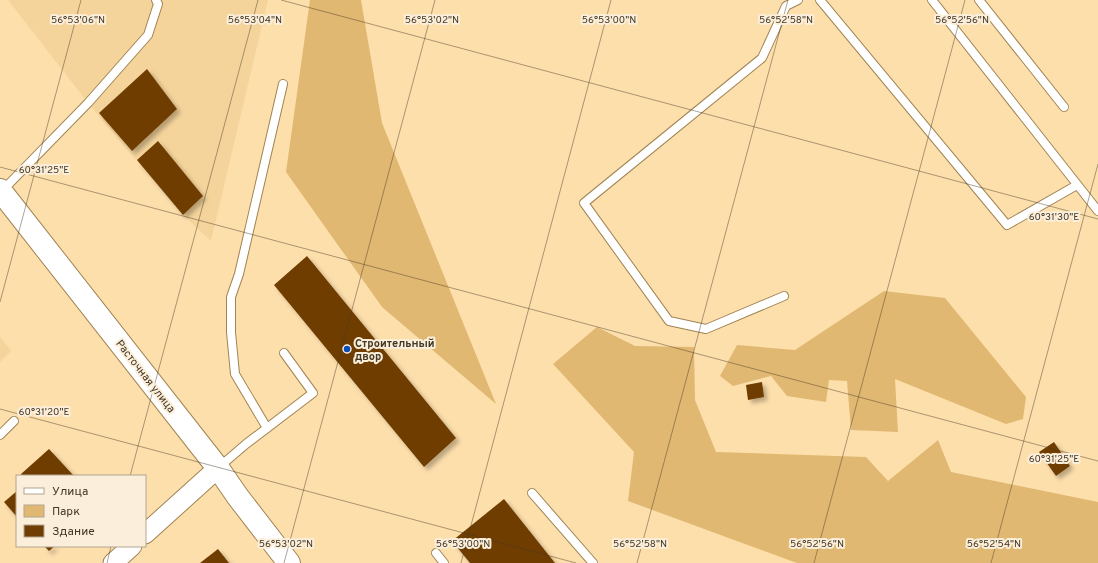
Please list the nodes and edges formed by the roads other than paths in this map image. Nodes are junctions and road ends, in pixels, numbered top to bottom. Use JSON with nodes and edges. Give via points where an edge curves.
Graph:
{"nodes":[{"id":1,"x":156,"y":0,"type":"edge"},
{"id":2,"x":798,"y":0,"type":"edge"},
{"id":3,"x":820,"y":0,"type":"edge"},
{"id":4,"x":932,"y":0,"type":"edge"},
{"id":5,"x":979,"y":0,"type":"edge"},
{"id":6,"x":283,"y":84,"type":"dead end"},
{"id":7,"x":1064,"y":107,"type":"dead end"},
{"id":8,"x":1077,"y":184,"type":"junction"},
{"id":9,"x":1,"y":191,"type":"edge"},
{"id":10,"x":1098,"y":211,"type":"edge"},
{"id":11,"x":784,"y":296,"type":"dead end"},
{"id":12,"x":284,"y":352,"type":"dead end"},
{"id":13,"x":14,"y":421,"type":"dead end"},
{"id":14,"x":267,"y":428,"type":"junction"},
{"id":15,"x":0,"y":435,"type":"edge"},
{"id":16,"x":218,"y":468,"type":"junction"},
{"id":17,"x":532,"y":493,"type":"dead end"},
{"id":18,"x":146,"y":533,"type":"edge"},
{"id":19,"x":131,"y":547,"type":"edge"},
{"id":20,"x":436,"y":553,"type":"dead end"},
{"id":21,"x":113,"y":563,"type":"edge"},
{"id":22,"x":289,"y":563,"type":"edge"},
{"id":23,"x":444,"y":563,"type":"edge"},
{"id":24,"x":592,"y":563,"type":"edge"}],
"edges":[{"from":1,"to":9,"type":"lane","via":[[158,4],[148,35],[88,103]]},
{"from":2,"to":11,"type":"lane","via":[[786,6],[762,58],[584,203],[669,321],[706,329]]},
{"from":3,"to":8,"type":"lane","via":[[1007,225]]},
{"from":4,"to":8,"type":"lane"},
{"from":5,"to":7,"type":"lane"},
{"from":6,"to":14,"type":"lane","via":[[239,274],[230,297],[235,374]]},
{"from":8,"to":10,"type":"lane"},
{"from":9,"to":16,"type":"main road","name":"Расточная улица"},
{"from":12,"to":14,"type":"lane","via":[[313,393]]},
{"from":13,"to":15,"type":"lane"},
{"from":14,"to":16,"type":"lane"},
{"from":16,"to":18,"type":"street"},
{"from":16,"to":22,"type":"main road","name":"Расточная улица"},
{"from":17,"to":24,"type":"lane"},
{"from":19,"to":21,"type":"street"},
{"from":20,"to":23,"type":"lane"}]}
